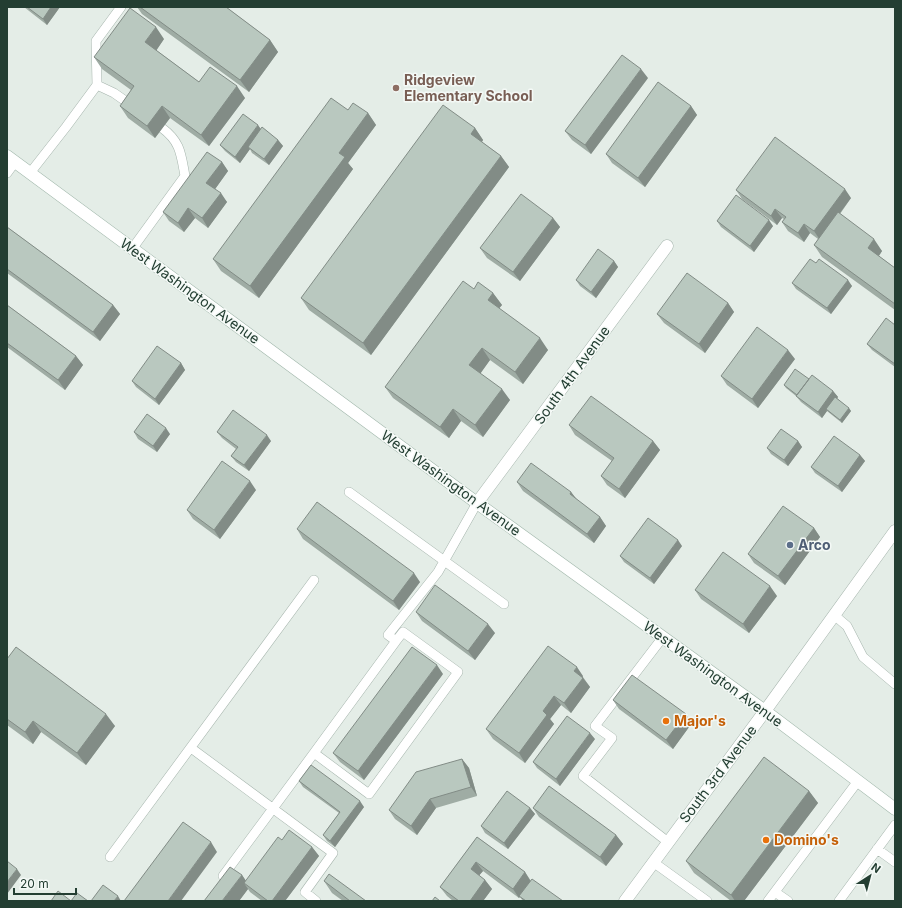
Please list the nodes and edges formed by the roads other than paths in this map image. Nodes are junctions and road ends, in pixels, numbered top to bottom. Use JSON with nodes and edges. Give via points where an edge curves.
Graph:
{"nodes":[{"id":1,"x":121,"y":7,"type":"edge"},
{"id":2,"x":97,"y":85,"type":"junction"},
{"id":3,"x":135,"y":108,"type":"edge"},
{"id":4,"x":162,"y":128,"type":"dead end"},
{"id":5,"x":11,"y":159,"type":"edge"},
{"id":6,"x":7,"y":173,"type":"edge"},
{"id":7,"x":30,"y":173,"type":"junction"},
{"id":8,"x":667,"y":246,"type":"dead end"},
{"id":9,"x":132,"y":249,"type":"junction"},
{"id":10,"x":349,"y":492,"type":"dead end"},
{"id":11,"x":477,"y":503,"type":"junction"},
{"id":12,"x":895,"y":531,"type":"edge"},
{"id":13,"x":445,"y":560,"type":"junction"},
{"id":14,"x":314,"y":580,"type":"dead end"},
{"id":15,"x":504,"y":604,"type":"dead end"},
{"id":16,"x":834,"y":616,"type":"junction"},
{"id":17,"x":663,"y":637,"type":"junction"},
{"id":18,"x":396,"y":641,"type":"junction"},
{"id":19,"x":895,"y":684,"type":"edge"},
{"id":20,"x":765,"y":711,"type":"junction"},
{"id":21,"x":191,"y":748,"type":"junction"},
{"id":22,"x":314,"y":753,"type":"junction"},
{"id":23,"x":858,"y":781,"type":"junction"},
{"id":24,"x":273,"y":808,"type":"junction"},
{"id":25,"x":895,"y":809,"type":"edge"},
{"id":26,"x":895,"y":825,"type":"edge"},
{"id":27,"x":668,"y":842,"type":"junction"},
{"id":28,"x":877,"y":849,"type":"junction"},
{"id":29,"x":110,"y":857,"type":"dead end"},
{"id":30,"x":654,"y":862,"type":"junction"},
{"id":31,"x":895,"y":862,"type":"edge"},
{"id":32,"x":218,"y":882,"type":"edge"},
{"id":33,"x":775,"y":892,"type":"junction"},
{"id":34,"x":316,"y":901,"type":"edge"},
{"id":35,"x":625,"y":901,"type":"edge"},
{"id":36,"x":707,"y":901,"type":"edge"},
{"id":37,"x":768,"y":901,"type":"edge"},
{"id":38,"x":788,"y":901,"type":"edge"},
{"id":39,"x":839,"y":901,"type":"edge"}],
"edges":[{"from":1,"to":2,"type":"lane","via":[[96,41]]},
{"from":2,"to":3,"type":"lane"},
{"from":2,"to":7,"type":"lane"},
{"from":4,"to":9,"type":"lane","via":[[180,148],[185,176]]},
{"from":5,"to":6,"type":"lane"},
{"from":5,"to":7,"type":"main road","name":"West Washington Avenue"},
{"from":7,"to":9,"type":"main road","name":"West Washington Avenue"},
{"from":8,"to":11,"type":"main road","name":"South 4th Avenue"},
{"from":9,"to":11,"type":"main road","name":"West Washington Avenue"},
{"from":10,"to":13,"type":"lane"},
{"from":11,"to":13,"type":"lane"},
{"from":11,"to":17,"type":"main road","name":"West Washington Avenue"},
{"from":12,"to":16,"type":"main road","name":"South 3rd Avenue"},
{"from":13,"to":15,"type":"lane"},
{"from":13,"to":18,"type":"lane","via":[[388,635]]},
{"from":14,"to":21,"type":"lane"},
{"from":16,"to":19,"type":"lane","via":[[847,626],[862,657]]},
{"from":16,"to":20,"type":"main road","name":"South 3rd Avenue"},
{"from":17,"to":20,"type":"main road","name":"West Washington Avenue"},
{"from":17,"to":27,"type":"lane","via":[[595,726],[612,738],[583,776]]},
{"from":18,"to":22,"type":"lane"},
{"from":18,"to":22,"type":"lane","via":[[403,632],[458,672],[369,794]]},
{"from":20,"to":23,"type":"main road","name":"West Washington Avenue"},
{"from":20,"to":27,"type":"main road","name":"South 3rd Avenue"},
{"from":21,"to":24,"type":"lane"},
{"from":21,"to":29,"type":"lane"},
{"from":22,"to":24,"type":"lane"},
{"from":23,"to":25,"type":"main road","name":"West Washington Avenue"},
{"from":23,"to":33,"type":"lane"},
{"from":24,"to":32,"type":"lane"},
{"from":24,"to":34,"type":"lane","via":[[334,853],[304,892]]},
{"from":26,"to":28,"type":"lane"},
{"from":27,"to":30,"type":"main road","name":"South 3rd Avenue"},
{"from":28,"to":31,"type":"lane"},
{"from":28,"to":39,"type":"lane"},
{"from":30,"to":35,"type":"main road","name":"South 3rd Avenue"},
{"from":30,"to":36,"type":"lane"},
{"from":33,"to":37,"type":"lane"},
{"from":33,"to":38,"type":"lane"}]}
